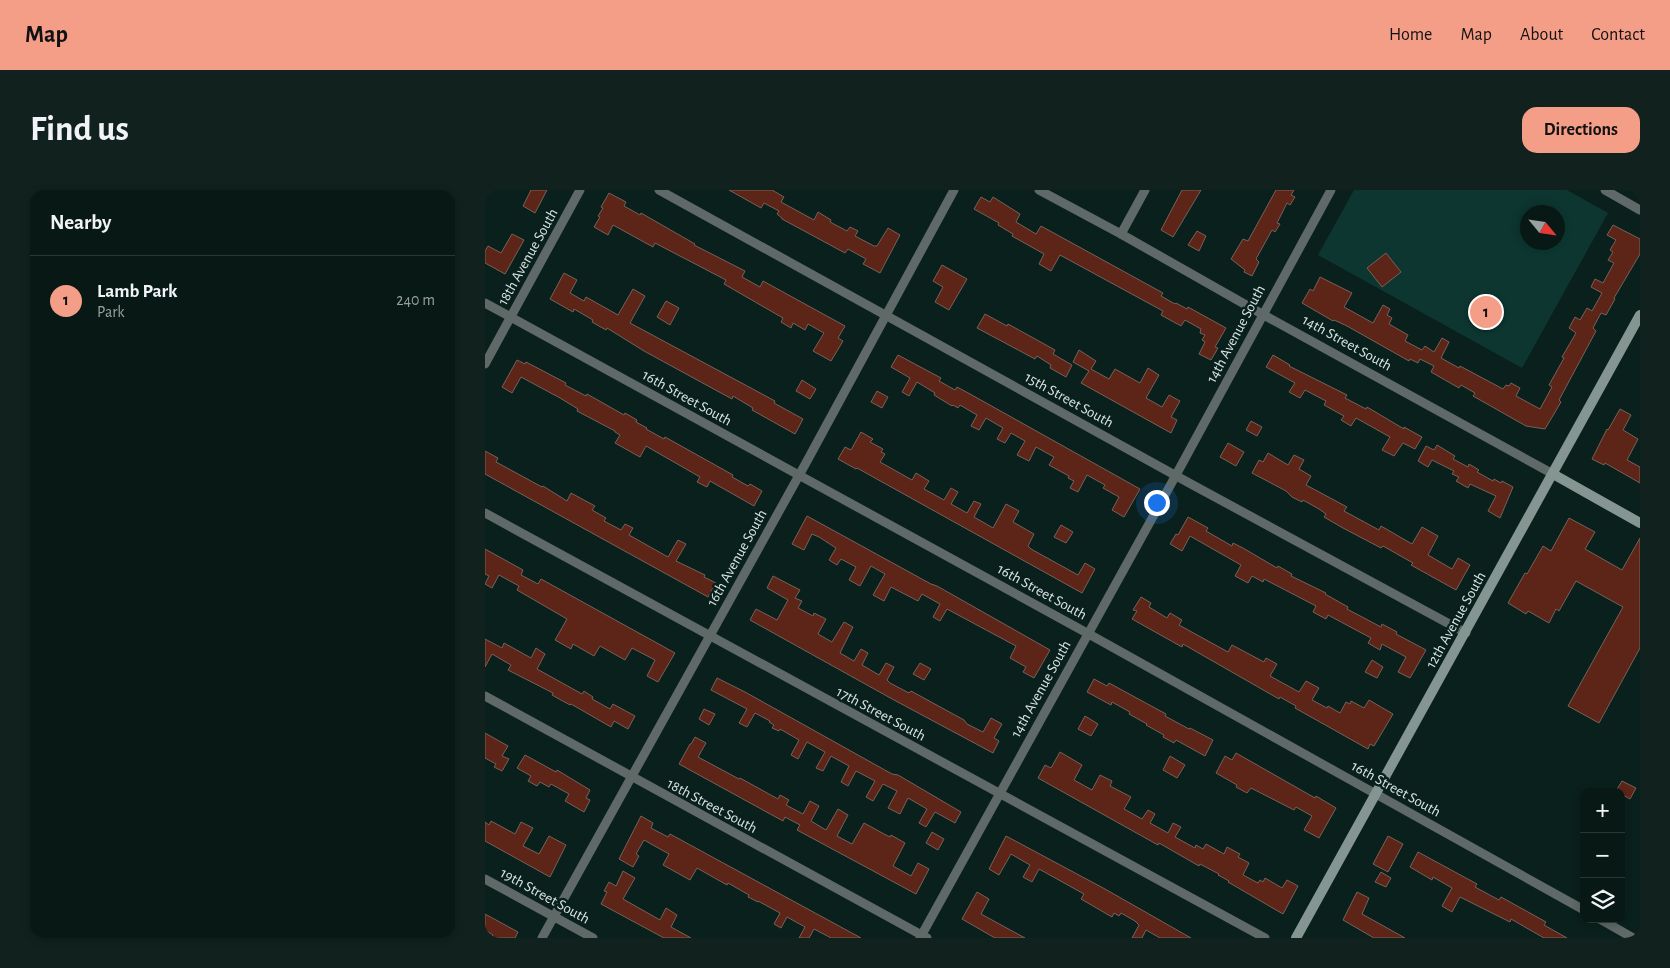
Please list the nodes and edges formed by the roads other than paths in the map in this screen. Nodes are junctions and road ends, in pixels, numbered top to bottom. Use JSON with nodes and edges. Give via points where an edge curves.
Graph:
{"nodes":[{"id":1,"x":580,"y":190,"type":"edge"},
{"id":2,"x":659,"y":190,"type":"edge"},
{"id":3,"x":954,"y":190,"type":"edge"},
{"id":4,"x":1039,"y":190,"type":"edge"},
{"id":5,"x":1145,"y":190,"type":"edge"},
{"id":6,"x":1331,"y":190,"type":"edge"},
{"id":7,"x":1605,"y":190,"type":"edge"},
{"id":8,"x":1640,"y":210,"type":"edge"},
{"id":9,"x":1121,"y":234,"type":"junction"},
{"id":10,"x":485,"y":302,"type":"edge"},
{"id":11,"x":1262,"y":314,"type":"junction"},
{"id":12,"x":887,"y":315,"type":"junction"},
{"id":13,"x":1640,"y":315,"type":"edge"},
{"id":14,"x":511,"y":317,"type":"junction"},
{"id":15,"x":485,"y":364,"type":"edge"},
{"id":16,"x":1553,"y":474,"type":"junction"},
{"id":17,"x":799,"y":475,"type":"junction"},
{"id":18,"x":1176,"y":475,"type":"junction"},
{"id":19,"x":485,"y":513,"type":"edge"},
{"id":20,"x":1640,"y":523,"type":"edge"},
{"id":21,"x":1087,"y":633,"type":"junction"},
{"id":22,"x":1466,"y":633,"type":"junction"},
{"id":23,"x":709,"y":636,"type":"junction"},
{"id":24,"x":485,"y":696,"type":"edge"},
{"id":25,"x":630,"y":777,"type":"junction"},
{"id":26,"x":1376,"y":793,"type":"junction"},
{"id":27,"x":1000,"y":794,"type":"junction"},
{"id":28,"x":485,"y":879,"type":"edge"},
{"id":29,"x":1580,"y":908,"type":"edge"},
{"id":30,"x":554,"y":917,"type":"junction"},
{"id":31,"x":1607,"y":923,"type":"edge"},
{"id":32,"x":1301,"y":936,"type":"edge"},
{"id":33,"x":923,"y":937,"type":"edge"},
{"id":34,"x":542,"y":938,"type":"edge"},
{"id":35,"x":593,"y":938,"type":"edge"},
{"id":36,"x":1265,"y":938,"type":"edge"},
{"id":37,"x":1633,"y":938,"type":"edge"}],
"edges":[{"from":1,"to":14,"type":"street","name":"18th Avenue South"},
{"from":2,"to":12,"type":"street","name":"15th Street South"},
{"from":3,"to":12,"type":"street","name":"16th Avenue South"},
{"from":4,"to":9,"type":"street","name":"14th Street South"},
{"from":5,"to":9,"type":"street"},
{"from":6,"to":11,"type":"street","name":"14th Avenue South"},
{"from":7,"to":8,"type":"street"},
{"from":9,"to":11,"type":"street","name":"14th Street South"},
{"from":10,"to":14,"type":"street","name":"16th Street South"},
{"from":11,"to":16,"type":"street","name":"14th Street South"},
{"from":11,"to":18,"type":"street","name":"14th Avenue South"},
{"from":12,"to":17,"type":"street","name":"16th Avenue South"},
{"from":12,"to":18,"type":"street","name":"15th Street South"},
{"from":13,"to":16,"type":"street","name":"12th Avenue South"},
{"from":14,"to":15,"type":"street","name":"18th Avenue South"},
{"from":14,"to":17,"type":"street","name":"16th Street South"},
{"from":16,"to":20,"type":"street","name":"14th Street South"},
{"from":16,"to":22,"type":"street","name":"12th Avenue South"},
{"from":17,"to":21,"type":"street","name":"16th Street South"},
{"from":17,"to":23,"type":"street","name":"16th Avenue South"},
{"from":18,"to":21,"type":"street","name":"14th Avenue South"},
{"from":18,"to":22,"type":"street","name":"15th Street South"},
{"from":19,"to":23,"type":"street","name":"17th Street South"},
{"from":21,"to":26,"type":"street","name":"16th Street South"},
{"from":21,"to":27,"type":"street","name":"14th Avenue South"},
{"from":22,"to":26,"type":"street","name":"12th Avenue South"},
{"from":23,"to":25,"type":"street","name":"16th Avenue South"},
{"from":23,"to":27,"type":"street","name":"17th Street South"},
{"from":24,"to":25,"type":"street","name":"18th Street South"},
{"from":25,"to":30,"type":"street","name":"16th Avenue South"},
{"from":25,"to":33,"type":"street","name":"18th Street South"},
{"from":26,"to":29,"type":"street","name":"16th Street South"},
{"from":26,"to":32,"type":"street","name":"12th Avenue South"},
{"from":27,"to":33,"type":"street","name":"14th Avenue South"},
{"from":27,"to":36,"type":"street","name":"17th Street South"},
{"from":28,"to":30,"type":"street","name":"19th Street South"},
{"from":30,"to":34,"type":"street","name":"16th Avenue South"},
{"from":30,"to":35,"type":"street","name":"19th Street South"},
{"from":31,"to":37,"type":"street"}]}
